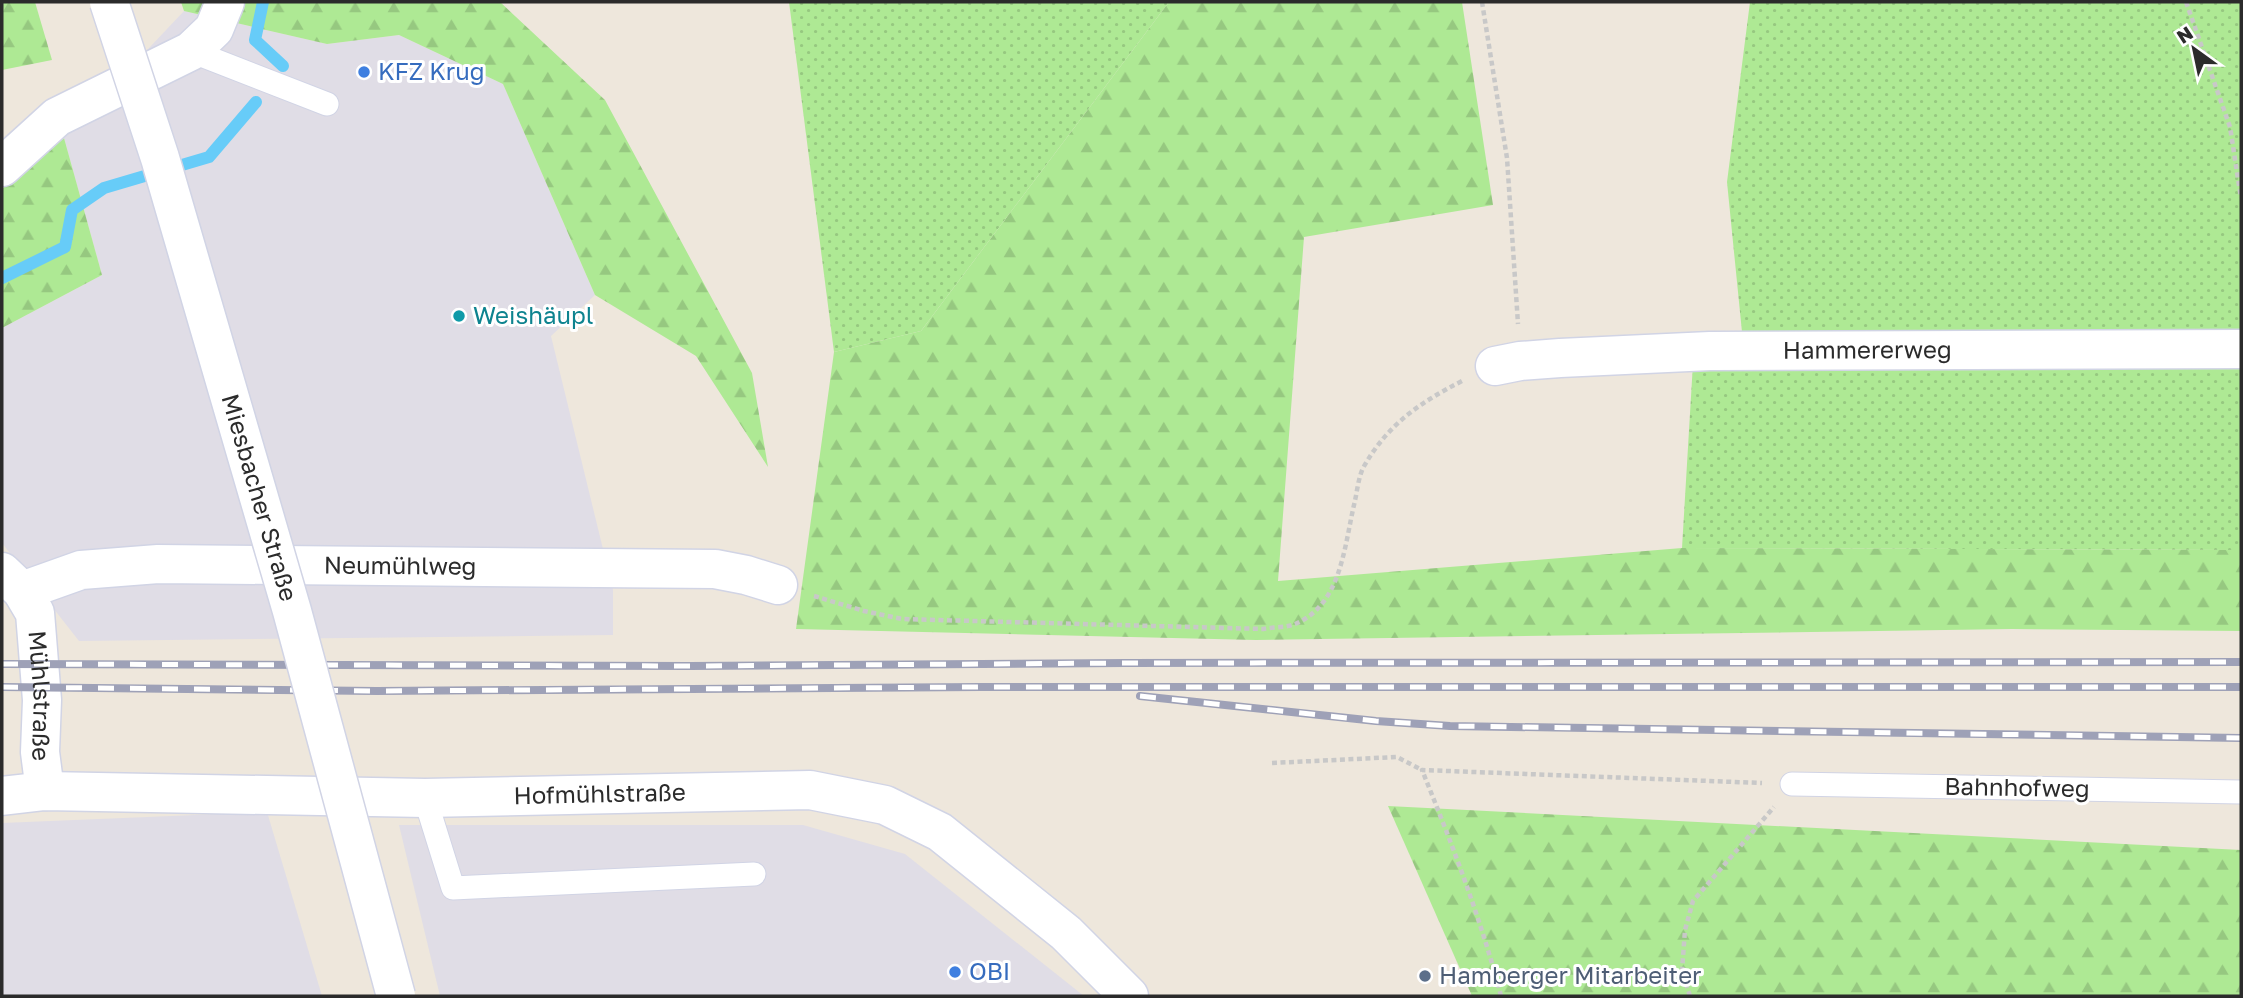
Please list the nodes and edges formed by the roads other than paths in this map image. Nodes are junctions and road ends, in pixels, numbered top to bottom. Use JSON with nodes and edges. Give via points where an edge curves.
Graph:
{"nodes":[{"id":1,"x":109,"y":2,"type":"edge"},
{"id":2,"x":225,"y":2,"type":"edge"},
{"id":3,"x":191,"y":51,"type":"junction"},
{"id":4,"x":327,"y":104,"type":"dead end"},
{"id":5,"x":2,"y":167,"type":"edge"},
{"id":6,"x":2241,"y":349,"type":"edge"},
{"id":7,"x":1507,"y":364,"type":"road end"},
{"id":8,"x":12,"y":581,"type":"edge"},
{"id":9,"x":778,"y":585,"type":"road end"},
{"id":10,"x":1792,"y":784,"type":"road end"},
{"id":11,"x":45,"y":791,"type":"junction"},
{"id":12,"x":2241,"y":792,"type":"edge"},
{"id":13,"x":2,"y":796,"type":"edge"},
{"id":14,"x":425,"y":799,"type":"junction"},
{"id":15,"x":754,"y":874,"type":"dead end"},
{"id":16,"x":396,"y":996,"type":"edge"},
{"id":17,"x":1129,"y":996,"type":"edge"}],
"edges":[{"from":1,"to":16,"type":"street","name":"Miesbacher Straße","bridge":true,"via":[[160,158],[288,598]]},
{"from":2,"to":3,"type":"street","via":[[214,29]]},
{"from":3,"to":4,"type":"lane"},
{"from":3,"to":5,"type":"street","via":[[57,117]]},
{"from":6,"to":7,"type":"street","name":"Hammererweg","via":[[1710,351]]},
{"from":8,"to":9,"type":"street","name":"Neumühlweg","via":[[158,564],[715,569]]},
{"from":8,"to":11,"type":"street","name":"Mühlstraße","via":[[35,613]]},
{"from":10,"to":12,"type":"lane","name":"Bahnhofweg"},
{"from":11,"to":13,"type":"street","name":"Hofmühlstraße"},
{"from":11,"to":14,"type":"street","name":"Hofmühlstraße"},
{"from":14,"to":15,"type":"lane","via":[[453,888]]},
{"from":14,"to":17,"type":"street","name":"Hofmühlstraße","via":[[810,790],[885,805],[940,832],[1066,933]]}]}
